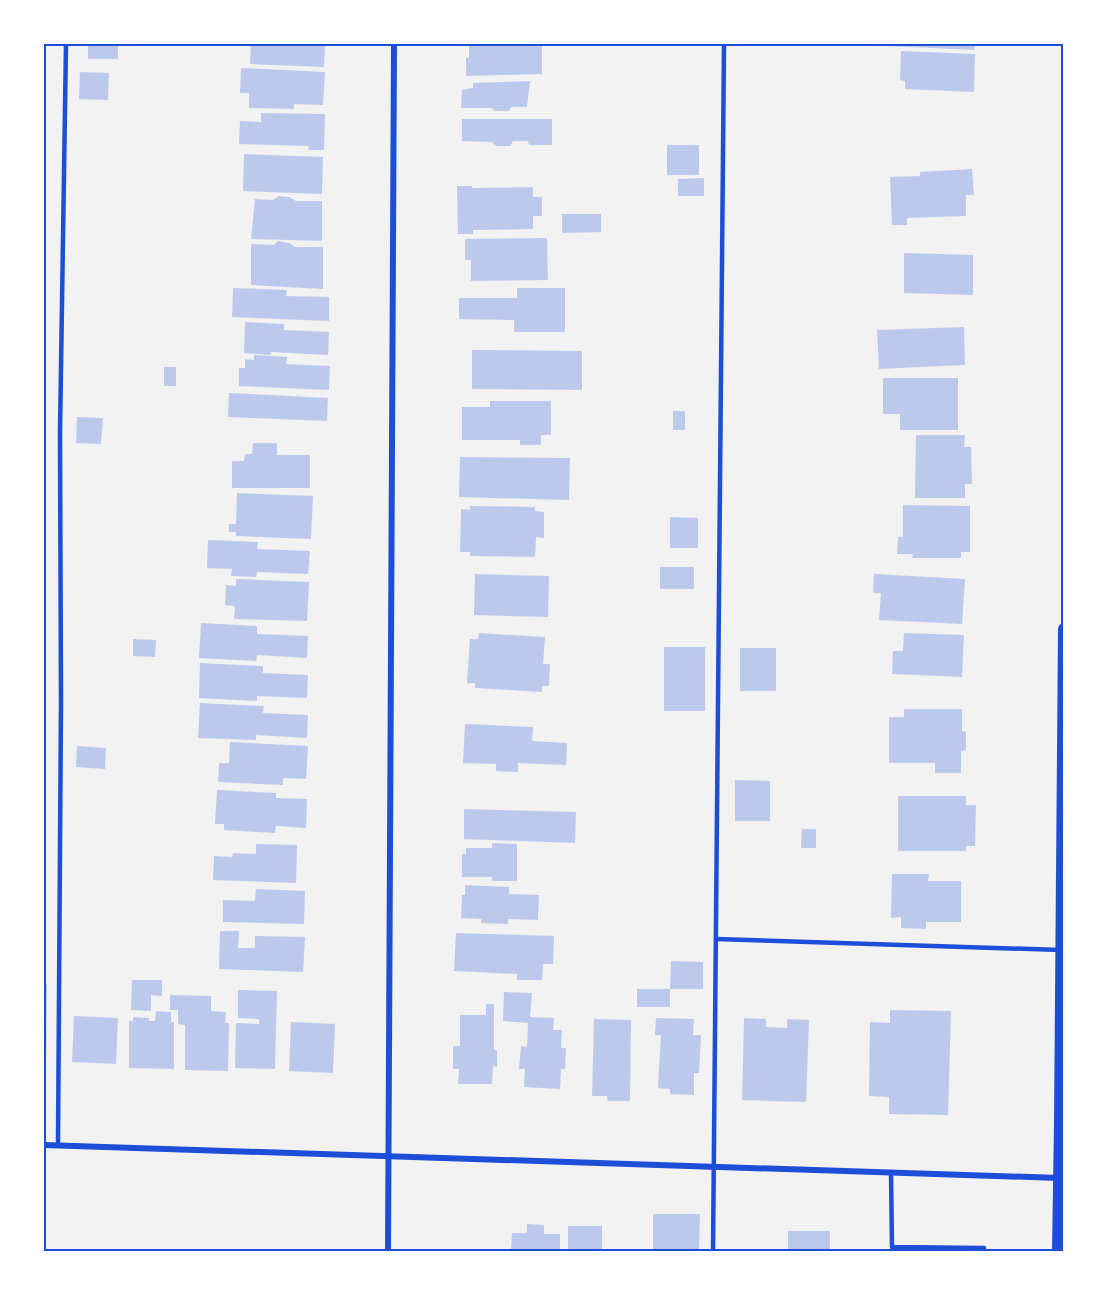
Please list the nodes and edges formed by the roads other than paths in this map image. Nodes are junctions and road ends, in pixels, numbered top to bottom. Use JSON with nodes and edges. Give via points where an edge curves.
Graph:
{"nodes":[{"id":1,"x":66,"y":44,"type":"edge"},
{"id":2,"x":394,"y":44,"type":"edge"},
{"id":3,"x":724,"y":44,"type":"edge"},
{"id":4,"x":1064,"y":629,"type":"edge"},
{"id":5,"x":716,"y":939,"type":"junction"},
{"id":6,"x":1061,"y":950,"type":"junction"},
{"id":7,"x":1062,"y":1032,"type":"edge"},
{"id":8,"x":44,"y":1145,"type":"edge"},
{"id":9,"x":58,"y":1145,"type":"junction"},
{"id":10,"x":389,"y":1156,"type":"junction"},
{"id":11,"x":714,"y":1167,"type":"junction"},
{"id":12,"x":891,"y":1172,"type":"junction"},
{"id":13,"x":1061,"y":1178,"type":"edge"},
{"id":14,"x":890,"y":1249,"type":"edge"},
{"id":15,"x":388,"y":1251,"type":"edge"},
{"id":16,"x":713,"y":1251,"type":"edge"},
{"id":17,"x":984,"y":1251,"type":"edge"},
{"id":18,"x":1058,"y":1251,"type":"edge"}],
"edges":[{"from":1,"to":9,"type":"lane","via":[[60,433]]},
{"from":2,"to":10,"type":"street"},
{"from":3,"to":5,"type":"lane"},
{"from":4,"to":6,"type":"main road"},
{"from":5,"to":6,"type":"lane"},
{"from":5,"to":11,"type":"lane"},
{"from":6,"to":7,"type":"main road"},
{"from":7,"to":13,"type":"main road"},
{"from":8,"to":9,"type":"street"},
{"from":9,"to":10,"type":"street"},
{"from":10,"to":11,"type":"street"},
{"from":10,"to":15,"type":"street"},
{"from":11,"to":12,"type":"street"},
{"from":11,"to":16,"type":"lane"},
{"from":12,"to":13,"type":"street"},
{"from":12,"to":14,"type":"lane"},
{"from":13,"to":18,"type":"main road"},
{"from":14,"to":17,"type":"lane"}]}
